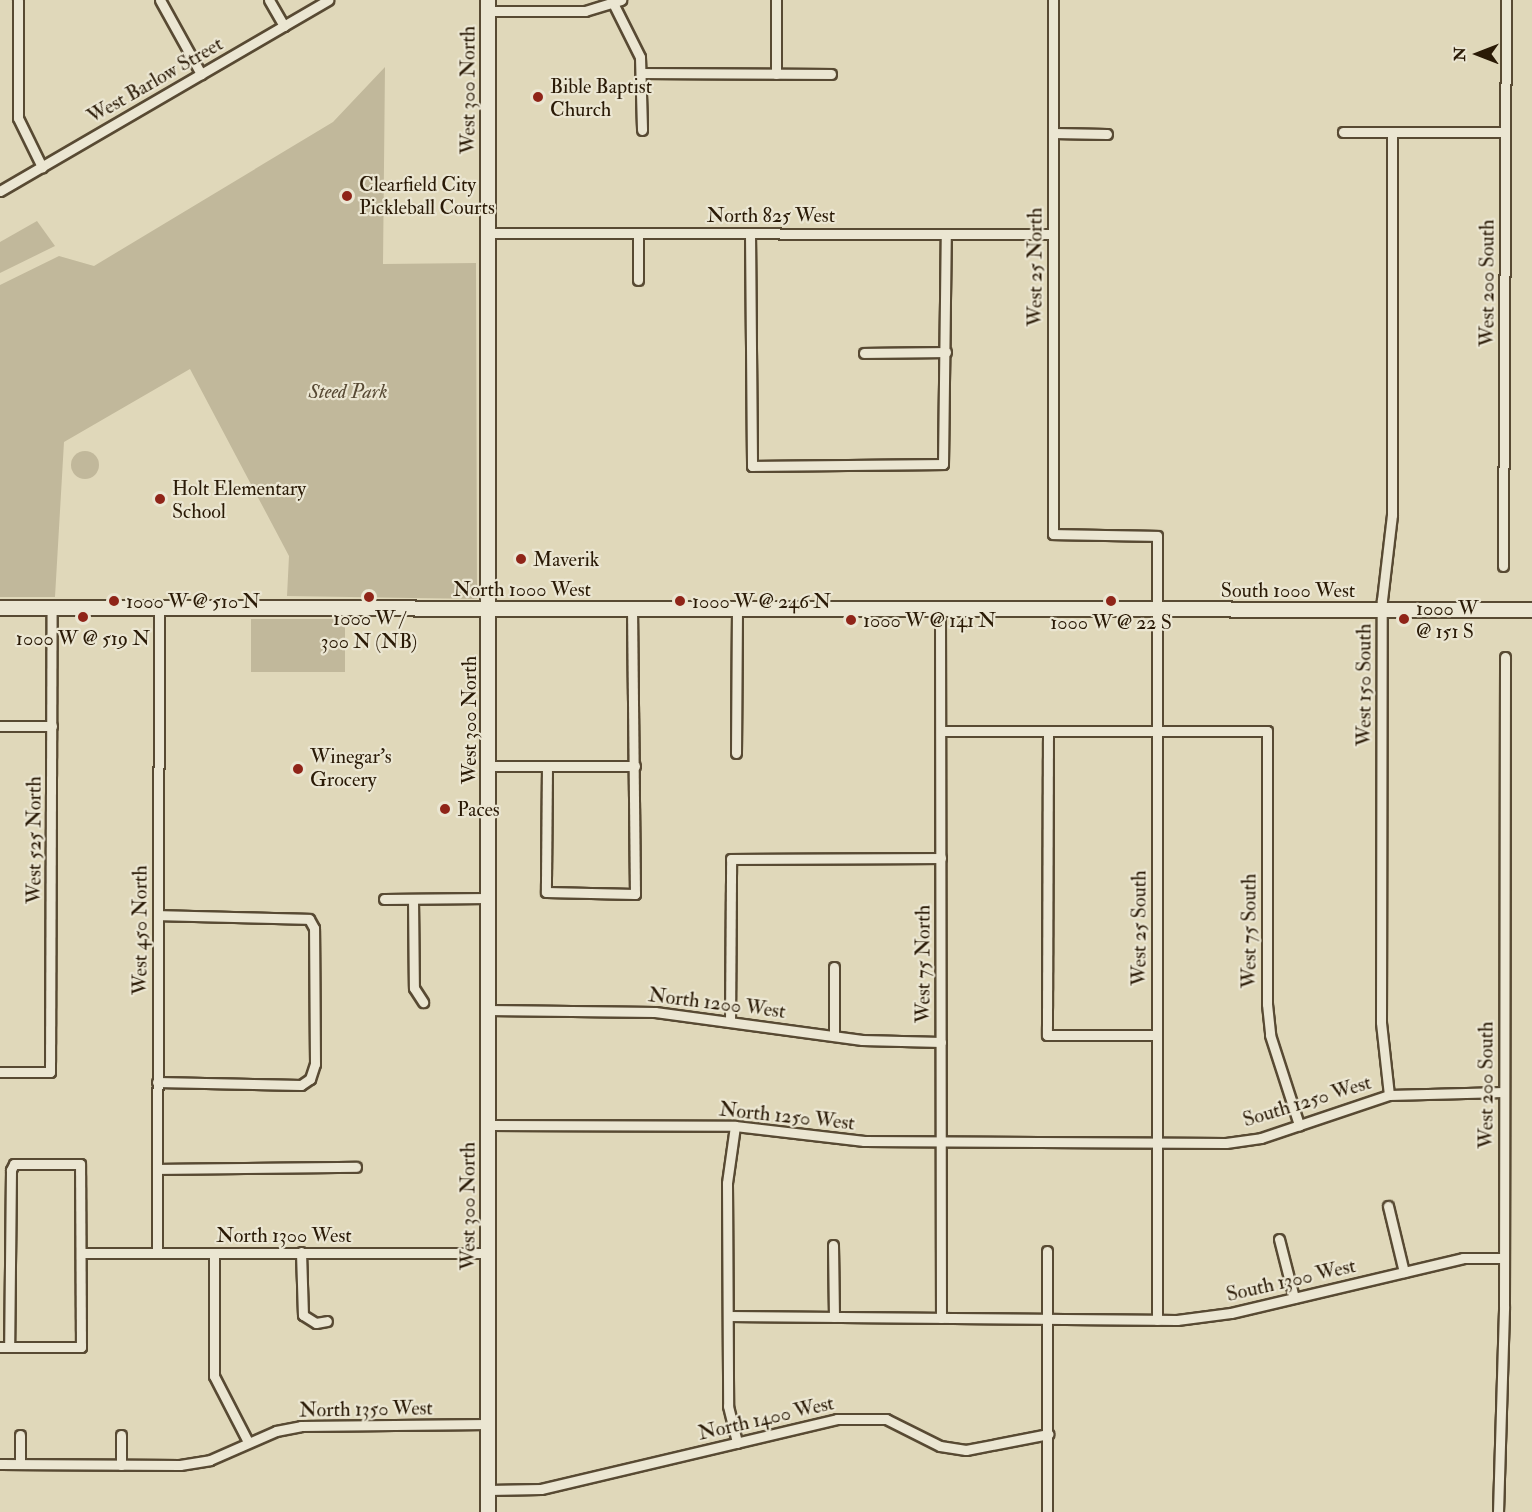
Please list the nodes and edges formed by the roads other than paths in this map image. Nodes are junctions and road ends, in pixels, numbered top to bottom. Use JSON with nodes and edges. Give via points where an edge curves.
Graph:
{"nodes":[{"id":1,"x":18,"y":0,"type":"edge"},
{"id":2,"x":160,"y":0,"type":"edge"},
{"id":3,"x":269,"y":0,"type":"edge"},
{"id":4,"x":328,"y":0,"type":"edge"},
{"id":5,"x":776,"y":0,"type":"edge"},
{"id":6,"x":1053,"y":0,"type":"edge"},
{"id":7,"x":1506,"y":0,"type":"edge"},
{"id":8,"x":618,"y":2,"type":"edge"},
{"id":9,"x":488,"y":5,"type":"edge"},
{"id":10,"x":284,"y":26,"type":"junction"},
{"id":11,"x":642,"y":73,"type":"junction"},
{"id":12,"x":201,"y":74,"type":"junction"},
{"id":13,"x":776,"y":74,"type":"junction"},
{"id":14,"x":831,"y":74,"type":"dead end"},
{"id":15,"x":642,"y":130,"type":"dead end"},
{"id":16,"x":1343,"y":132,"type":"dead end"},
{"id":17,"x":1392,"y":132,"type":"junction"},
{"id":18,"x":1505,"y":132,"type":"junction"},
{"id":19,"x":1053,"y":133,"type":"junction"},
{"id":20,"x":1107,"y":134,"type":"dead end"},
{"id":21,"x":42,"y":166,"type":"junction"},
{"id":22,"x":0,"y":191,"type":"edge"},
{"id":23,"x":488,"y":233,"type":"junction"},
{"id":24,"x":638,"y":233,"type":"junction"},
{"id":25,"x":750,"y":233,"type":"junction"},
{"id":26,"x":946,"y":234,"type":"junction"},
{"id":27,"x":1053,"y":234,"type":"junction"},
{"id":28,"x":638,"y":280,"type":"dead end"},
{"id":29,"x":864,"y":352,"type":"dead end"},
{"id":30,"x":945,"y":352,"type":"junction"},
{"id":31,"x":1157,"y":536,"type":"joint"},
{"id":32,"x":1503,"y":566,"type":"dead end"},
{"id":33,"x":0,"y":608,"type":"edge"},
{"id":34,"x":52,"y":608,"type":"junction"},
{"id":35,"x":159,"y":608,"type":"junction"},
{"id":36,"x":488,"y":608,"type":"junction"},
{"id":37,"x":632,"y":609,"type":"junction"},
{"id":38,"x":737,"y":609,"type":"junction"},
{"id":39,"x":1044,"y":609,"type":"joint"},
{"id":40,"x":1156,"y":609,"type":"junction"},
{"id":41,"x":1382,"y":609,"type":"junction"},
{"id":42,"x":940,"y":610,"type":"junction"},
{"id":43,"x":1532,"y":610,"type":"edge"},
{"id":44,"x":1505,"y":657,"type":"dead end"},
{"id":45,"x":0,"y":726,"type":"edge"},
{"id":46,"x":52,"y":726,"type":"junction"},
{"id":47,"x":940,"y":731,"type":"junction"},
{"id":48,"x":1048,"y":731,"type":"junction"},
{"id":49,"x":1156,"y":731,"type":"junction"},
{"id":50,"x":736,"y":753,"type":"dead end"},
{"id":51,"x":488,"y":766,"type":"junction"},
{"id":52,"x":547,"y":766,"type":"junction"},
{"id":53,"x":635,"y":766,"type":"junction"},
{"id":54,"x":940,"y":858,"type":"junction"},
{"id":55,"x":488,"y":898,"type":"junction"},
{"id":56,"x":384,"y":899,"type":"dead end"},
{"id":57,"x":413,"y":899,"type":"junction"},
{"id":58,"x":158,"y":915,"type":"junction"},
{"id":59,"x":834,"y":967,"type":"dead end"},
{"id":60,"x":423,"y":1002,"type":"dead end"},
{"id":61,"x":488,"y":1010,"type":"junction"},
{"id":62,"x":730,"y":1022,"type":"junction"},
{"id":63,"x":1156,"y":1035,"type":"junction"},
{"id":64,"x":834,"y":1036,"type":"junction"},
{"id":65,"x":941,"y":1042,"type":"junction"},
{"id":66,"x":0,"y":1072,"type":"edge"},
{"id":67,"x":158,"y":1082,"type":"junction"},
{"id":68,"x":1504,"y":1092,"type":"junction"},
{"id":69,"x":1389,"y":1095,"type":"junction"},
{"id":70,"x":488,"y":1125,"type":"junction"},
{"id":71,"x":1299,"y":1125,"type":"junction"},
{"id":72,"x":735,"y":1126,"type":"junction"},
{"id":73,"x":941,"y":1141,"type":"junction"},
{"id":74,"x":1083,"y":1142,"type":"joint"},
{"id":75,"x":1156,"y":1142,"type":"junction"},
{"id":76,"x":356,"y":1167,"type":"dead end"},
{"id":77,"x":157,"y":1170,"type":"junction"},
{"id":78,"x":1388,"y":1206,"type":"dead end"},
{"id":79,"x":1279,"y":1239,"type":"dead end"},
{"id":80,"x":833,"y":1245,"type":"dead end"},
{"id":81,"x":1047,"y":1251,"type":"dead end"},
{"id":82,"x":301,"y":1252,"type":"junction"},
{"id":83,"x":81,"y":1253,"type":"junction"},
{"id":84,"x":157,"y":1253,"type":"junction"},
{"id":85,"x":214,"y":1253,"type":"junction"},
{"id":86,"x":488,"y":1253,"type":"junction"},
{"id":87,"x":1504,"y":1258,"type":"junction"},
{"id":88,"x":1404,"y":1272,"type":"junction"},
{"id":89,"x":1294,"y":1298,"type":"junction"},
{"id":90,"x":728,"y":1316,"type":"junction"},
{"id":91,"x":834,"y":1317,"type":"junction"},
{"id":92,"x":941,"y":1318,"type":"junction"},
{"id":93,"x":1047,"y":1319,"type":"junction"},
{"id":94,"x":1156,"y":1320,"type":"junction"},
{"id":95,"x":327,"y":1321,"type":"dead end"},
{"id":96,"x":4,"y":1347,"type":"edge"},
{"id":97,"x":488,"y":1424,"type":"junction"},
{"id":98,"x":1048,"y":1434,"type":"junction"},
{"id":99,"x":20,"y":1435,"type":"dead end"},
{"id":100,"x":121,"y":1435,"type":"dead end"},
{"id":101,"x":248,"y":1442,"type":"junction"},
{"id":102,"x":737,"y":1443,"type":"junction"},
{"id":103,"x":0,"y":1464,"type":"edge"},
{"id":104,"x":20,"y":1464,"type":"junction"},
{"id":105,"x":121,"y":1465,"type":"junction"},
{"id":106,"x":488,"y":1490,"type":"junction"},
{"id":107,"x":488,"y":1512,"type":"edge"},
{"id":108,"x":1047,"y":1512,"type":"edge"},
{"id":109,"x":1498,"y":1512,"type":"edge"}],
"edges":[{"from":1,"to":21,"type":"street","via":[[18,118]]},
{"from":2,"to":12,"type":"street"},
{"from":3,"to":10,"type":"street"},
{"from":4,"to":10,"type":"street","name":"West Barlow Street"},
{"from":5,"to":13,"type":"street"},
{"from":6,"to":19,"type":"street","name":"West 25 North"},
{"from":7,"to":18,"type":"street","name":"West 200 South"},
{"from":8,"to":9,"type":"street","via":[[585,11]]},
{"from":8,"to":11,"type":"street","via":[[634,39]]},
{"from":9,"to":23,"type":"main road","name":"West 300 North"},
{"from":10,"to":12,"type":"street","name":"West Barlow Street"},
{"from":11,"to":13,"type":"street"},
{"from":11,"to":15,"type":"street"},
{"from":12,"to":21,"type":"street","name":"West Barlow Street"},
{"from":13,"to":14,"type":"street"},
{"from":16,"to":17,"type":"street"},
{"from":17,"to":18,"type":"street"},
{"from":17,"to":41,"type":"street","name":"West 150 South","via":[[1392,515]]},
{"from":18,"to":32,"type":"street","name":"West 200 South"},
{"from":19,"to":20,"type":"street"},
{"from":19,"to":27,"type":"street","name":"West 25 North"},
{"from":21,"to":22,"type":"street","name":"West Barlow Street"},
{"from":23,"to":24,"type":"street","name":"North 825 West"},
{"from":23,"to":36,"type":"main road","name":"West 300 North"},
{"from":24,"to":25,"type":"street","name":"North 825 West"},
{"from":24,"to":28,"type":"street"},
{"from":25,"to":26,"type":"street","name":"North 825 West"},
{"from":25,"to":30,"type":"street","via":[[752,466],[943,464]]},
{"from":26,"to":27,"type":"street","name":"North 825 West"},
{"from":26,"to":30,"type":"street"},
{"from":27,"to":31,"type":"street","name":"West 25 North","via":[[1053,534]]},
{"from":29,"to":30,"type":"street"},
{"from":31,"to":40,"type":"street","name":"West 25 South"},
{"from":33,"to":34,"type":"main road","name":"North 1000 West"},
{"from":34,"to":35,"type":"main road","name":"North 1000 West"},
{"from":34,"to":46,"type":"street","name":"West 525 North"},
{"from":35,"to":36,"type":"main road","name":"North 1000 West"},
{"from":35,"to":58,"type":"street","name":"West 450 North"},
{"from":36,"to":37,"type":"main road","name":"North 1000 West"},
{"from":36,"to":51,"type":"main road","name":"West 300 North"},
{"from":37,"to":38,"type":"main road","name":"North 1000 West"},
{"from":37,"to":53,"type":"street"},
{"from":38,"to":42,"type":"main road","name":"North 1000 West"},
{"from":38,"to":50,"type":"street"},
{"from":39,"to":40,"type":"main road","name":"South 1000 West"},
{"from":39,"to":42,"type":"main road","name":"North 1000 West"},
{"from":40,"to":41,"type":"main road","name":"South 1000 West"},
{"from":40,"to":49,"type":"street","name":"West 25 South"},
{"from":41,"to":43,"type":"main road","name":"South 1000 West"},
{"from":41,"to":69,"type":"street","name":"West 150 South","via":[[1381,1022]]},
{"from":42,"to":47,"type":"street","name":"West 75 North"},
{"from":44,"to":68,"type":"street","name":"West 200 South"},
{"from":45,"to":46,"type":"street"},
{"from":46,"to":66,"type":"street","name":"West 525 North","via":[[50,1072]]},
{"from":47,"to":48,"type":"street"},
{"from":47,"to":54,"type":"street","name":"West 75 North"},
{"from":48,"to":49,"type":"street"},
{"from":48,"to":63,"type":"street","via":[[1047,1035]]},
{"from":49,"to":63,"type":"street","name":"West 25 South"},
{"from":49,"to":71,"type":"street","name":"West 75 South","via":[[1267,731],[1267,1004],[1270,1035]]},
{"from":51,"to":52,"type":"street"},
{"from":51,"to":55,"type":"main road","name":"West 300 North"},
{"from":52,"to":53,"type":"street"},
{"from":52,"to":53,"type":"street","via":[[546,892],[635,894]]},
{"from":54,"to":62,"type":"street","via":[[731,859]]},
{"from":54,"to":65,"type":"street","name":"West 75 North"},
{"from":55,"to":57,"type":"street"},
{"from":55,"to":61,"type":"main road","name":"West 300 North"},
{"from":56,"to":57,"type":"street"},
{"from":57,"to":60,"type":"street","via":[[414,988]]},
{"from":58,"to":67,"type":"street","name":"West 450 North"},
{"from":58,"to":67,"type":"street","via":[[309,920],[314,928],[315,1064],[310,1079],[301,1084]]},
{"from":59,"to":64,"type":"street"},
{"from":61,"to":62,"type":"street","name":"North 1200 West","via":[[624,1010]]},
{"from":61,"to":70,"type":"main road","name":"West 300 North"},
{"from":62,"to":64,"type":"street","name":"North 1200 West"},
{"from":63,"to":75,"type":"street","name":"West 25 South"},
{"from":64,"to":65,"type":"street","name":"North 1200 West"},
{"from":65,"to":73,"type":"street","name":"West 75 North"},
{"from":67,"to":77,"type":"street","name":"West 450 North"},
{"from":68,"to":69,"type":"street","name":"South 1250 West"},
{"from":68,"to":87,"type":"street","name":"West 200 South"},
{"from":69,"to":71,"type":"street","name":"South 1250 West"},
{"from":70,"to":72,"type":"street","name":"North 1250 West"},
{"from":70,"to":86,"type":"main road","name":"West 300 North"},
{"from":71,"to":75,"type":"street","name":"South 1250 West","via":[[1226,1143]]},
{"from":72,"to":73,"type":"street","name":"North 1250 West","via":[[864,1141]]},
{"from":72,"to":90,"type":"street","via":[[728,1183]]},
{"from":73,"to":74,"type":"street","name":"North 1250 West"},
{"from":73,"to":92,"type":"street","name":"West 75 North"},
{"from":74,"to":75,"type":"street","name":"South 1250 West"},
{"from":75,"to":94,"type":"street","name":"West 25 South"},
{"from":76,"to":77,"type":"street"},
{"from":77,"to":84,"type":"street","name":"West 450 North"},
{"from":78,"to":88,"type":"street"},
{"from":79,"to":89,"type":"street"},
{"from":80,"to":91,"type":"street"},
{"from":81,"to":93,"type":"street"},
{"from":82,"to":85,"type":"street","name":"North 1300 West"},
{"from":82,"to":86,"type":"street","name":"North 1300 West"},
{"from":82,"to":95,"type":"street","via":[[303,1315],[316,1323]]},
{"from":83,"to":84,"type":"street","name":"North 1300 West"},
{"from":83,"to":96,"type":"street","via":[[81,1347]]},
{"from":83,"to":96,"type":"street","via":[[80,1164],[14,1164]]},
{"from":84,"to":85,"type":"street","name":"North 1300 West"},
{"from":85,"to":101,"type":"street","via":[[214,1376]]},
{"from":86,"to":97,"type":"main road","name":"West 300 North"},
{"from":87,"to":88,"type":"street","name":"South 1300 West","via":[[1463,1258]]},
{"from":87,"to":109,"type":"street","name":"West 200 South"},
{"from":88,"to":89,"type":"street","name":"South 1300 West"},
{"from":89,"to":94,"type":"street","name":"South 1300 West","via":[[1205,1318]]},
{"from":90,"to":91,"type":"street"},
{"from":90,"to":102,"type":"street","via":[[728,1406]]},
{"from":91,"to":92,"type":"street"},
{"from":92,"to":93,"type":"street"},
{"from":93,"to":94,"type":"street","name":"South 1300 West"},
{"from":93,"to":98,"type":"street"},
{"from":97,"to":101,"type":"street","name":"North 1350 West","via":[[301,1426]]},
{"from":97,"to":106,"type":"main road","name":"West 300 North"},
{"from":98,"to":102,"type":"street","name":"North 1400 West","via":[[966,1450],[940,1446],[886,1419],[861,1416]]},
{"from":98,"to":108,"type":"street"},
{"from":99,"to":104,"type":"street"},
{"from":100,"to":105,"type":"street"},
{"from":101,"to":105,"type":"street","name":"North 1350 West","via":[[210,1460]]},
{"from":102,"to":106,"type":"street","name":"North 1400 West","via":[[541,1489]]},
{"from":103,"to":104,"type":"street","name":"North 1350 West"},
{"from":104,"to":105,"type":"street","name":"North 1350 West"},
{"from":106,"to":107,"type":"main road","name":"West 300 North"}]}
